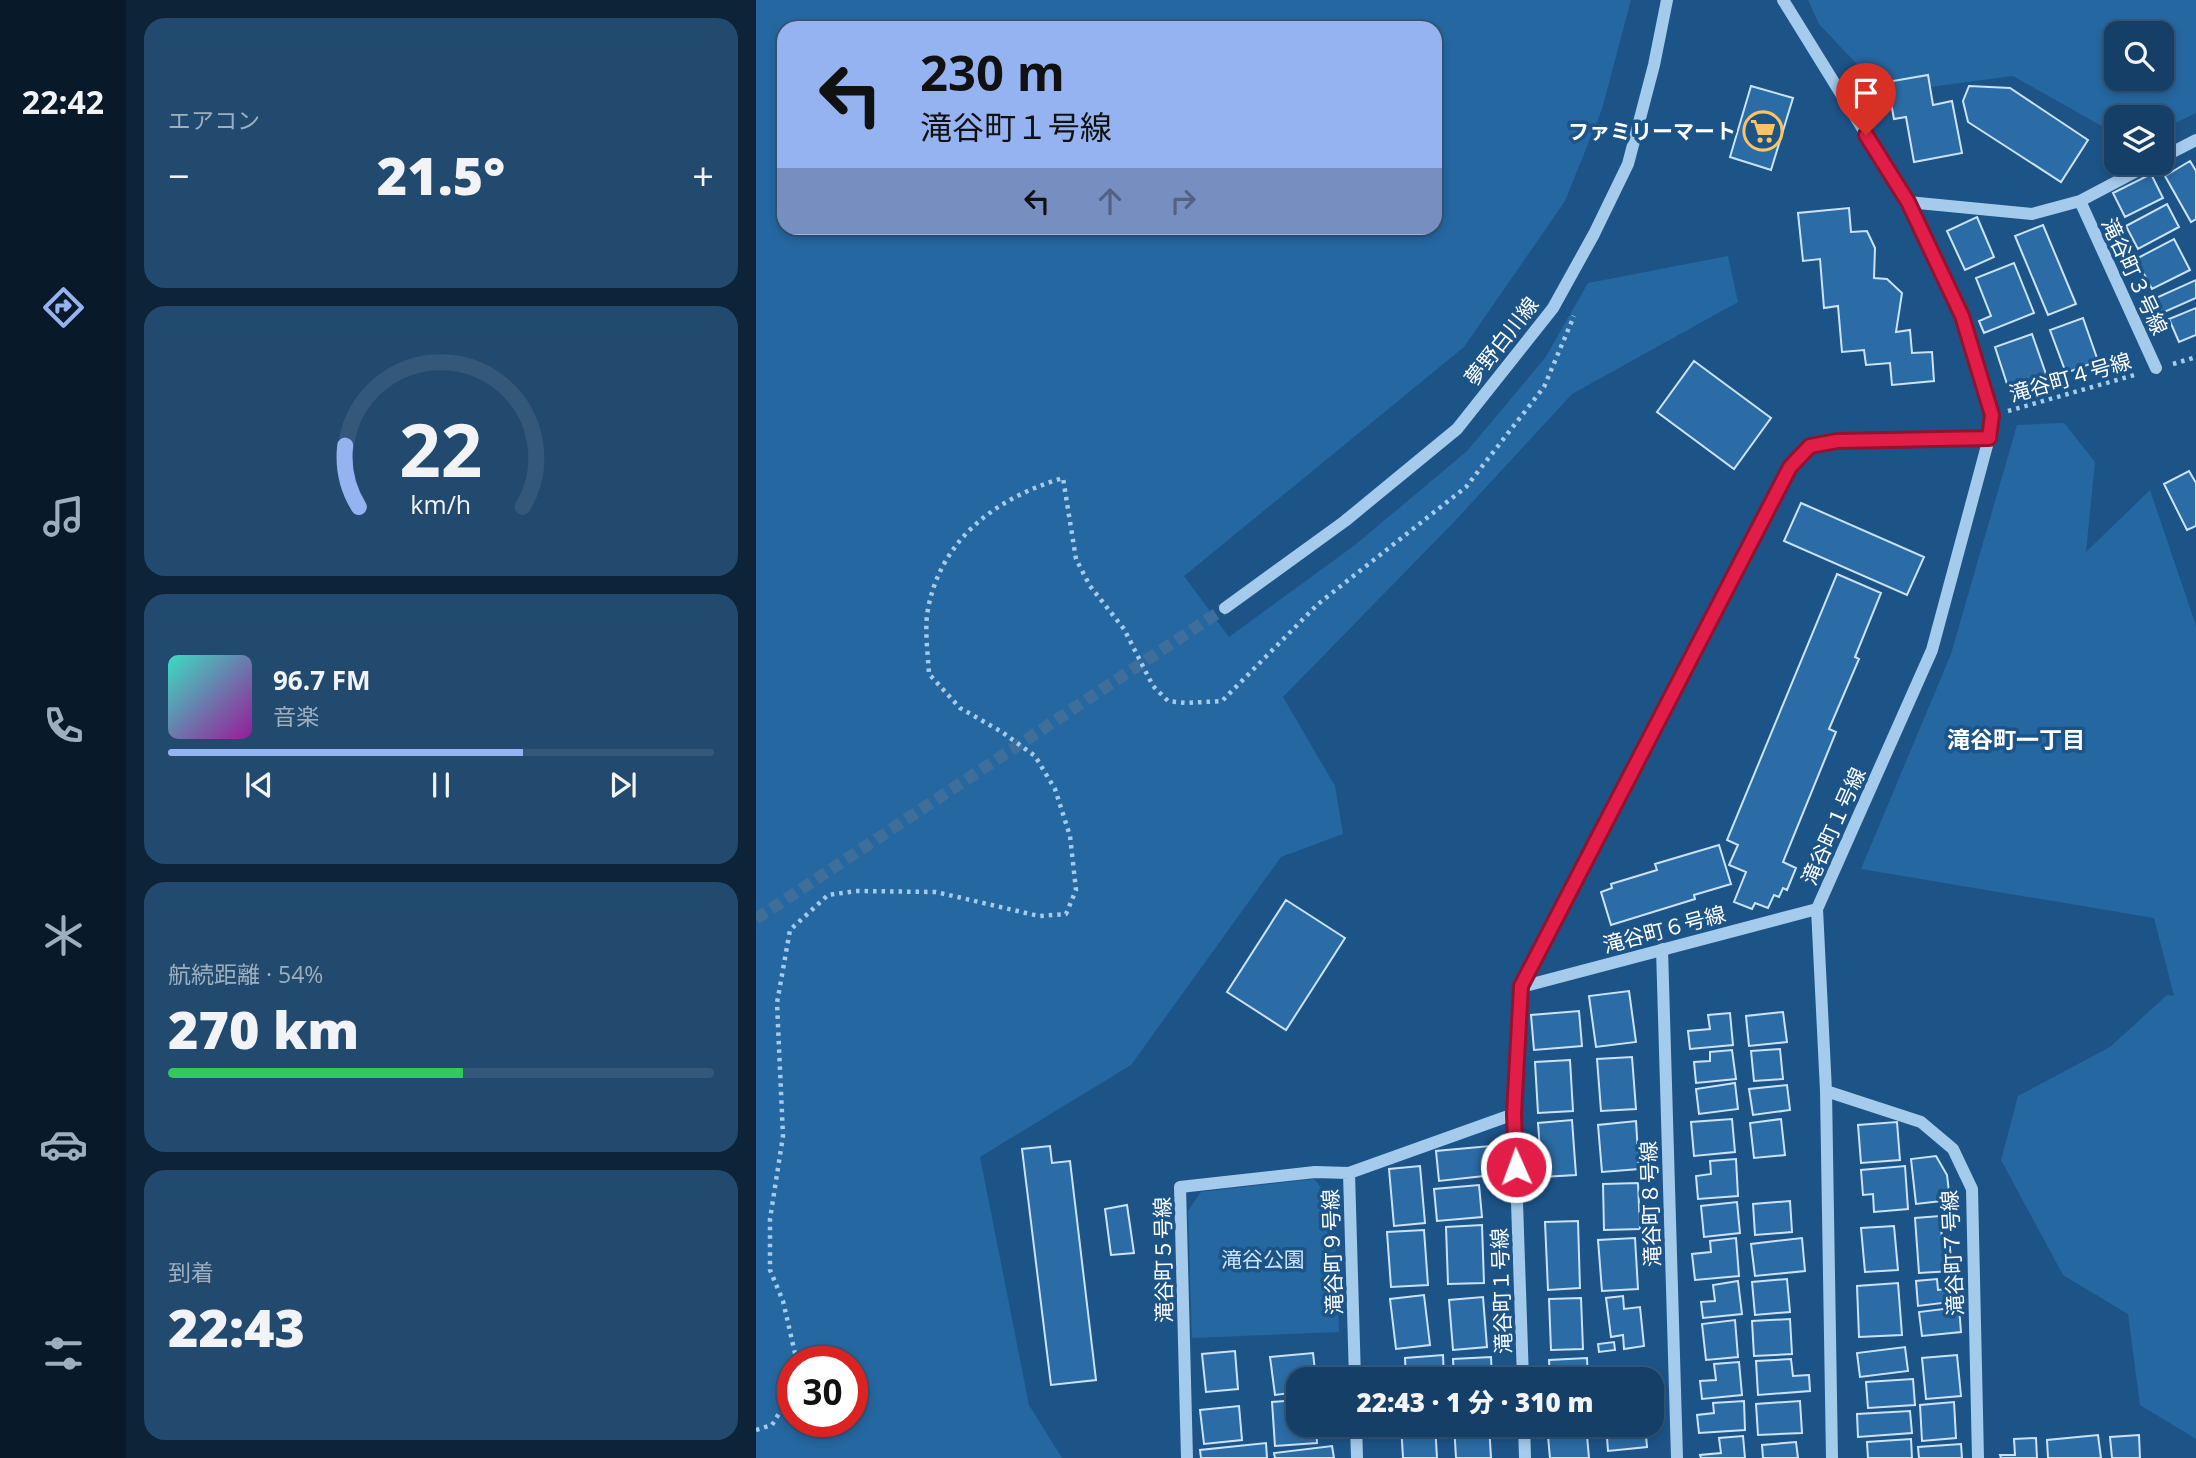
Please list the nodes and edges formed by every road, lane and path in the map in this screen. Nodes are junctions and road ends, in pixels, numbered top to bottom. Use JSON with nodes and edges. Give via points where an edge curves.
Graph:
{"nodes":[{"id":1,"x":1667,"y":0,"type":"edge"},
{"id":2,"x":1783,"y":0,"type":"edge"},
{"id":3,"x":2196,"y":140,"type":"edge"},
{"id":4,"x":2174,"y":151,"type":"edge"},
{"id":5,"x":2129,"y":175,"type":"edge"},
{"id":6,"x":2080,"y":201,"type":"junction"},
{"id":7,"x":1908,"y":202,"type":"junction"},
{"id":8,"x":1580,"y":304,"type":"dead end"},
{"id":9,"x":2196,"y":357,"type":"edge"},
{"id":10,"x":2156,"y":368,"type":"junction"},
{"id":11,"x":1992,"y":415,"type":"junction"},
{"id":12,"x":1989,"y":438,"type":"junction"},
{"id":13,"x":1225,"y":608,"type":"tunnel mouth"},
{"id":14,"x":1818,"y":909,"type":"junction"},
{"id":15,"x":1662,"y":950,"type":"junction"},
{"id":16,"x":1521,"y":986,"type":"junction"},
{"id":17,"x":1826,"y":1091,"type":"junction"},
{"id":18,"x":1514,"y":1114,"type":"junction"},
{"id":19,"x":1349,"y":1172,"type":"junction"},
{"id":20,"x":793,"y":1346,"type":"edge"},
{"id":21,"x":1354,"y":1367,"type":"edge"},
{"id":22,"x":1523,"y":1367,"type":"edge"},
{"id":23,"x":777,"y":1417,"type":"edge"},
{"id":24,"x":756,"y":1430,"type":"edge"},
{"id":25,"x":1356,"y":1437,"type":"edge"},
{"id":26,"x":1524,"y":1437,"type":"edge"},
{"id":27,"x":1187,"y":1458,"type":"edge"},
{"id":28,"x":1357,"y":1458,"type":"edge"},
{"id":29,"x":1525,"y":1458,"type":"edge"},
{"id":30,"x":1677,"y":1458,"type":"edge"},
{"id":31,"x":1832,"y":1458,"type":"edge"},
{"id":32,"x":1978,"y":1458,"type":"edge"}],
"edges":[{"from":1,"to":13,"type":"street","name":"夢野白川線","via":[[1628,164],[1552,308],[1457,429],[1345,521]]},
{"from":2,"to":7,"type":"street","name":"滝谷町１号線"},
{"from":3,"to":4,"type":"street"},
{"from":5,"to":6,"type":"street"},
{"from":6,"to":7,"type":"street","via":[[2032,214]]},
{"from":6,"to":10,"type":"street","name":"滝谷町３号線"},
{"from":7,"to":11,"type":"street","name":"滝谷町１号線","via":[[1962,316]]},
{"from":8,"to":20,"type":"path","via":[[1544,387],[1466,487],[1318,604],[1222,701],[1168,701],[1153,686],[1124,629],[1090,586],[1076,559],[1062,478],[1000,504],[967,531],[940,571],[927,616],[929,674],[960,708],[1035,756],[1055,789],[1070,836],[1076,890],[1066,914],[1039,916],[936,892],[856,891],[828,895],[790,930],[777,1003],[783,1136],[770,1219],[770,1270]]},
{"from":9,"to":10,"type":"path","name":"滝谷町４号線"},
{"from":10,"to":11,"type":"path","name":"滝谷町４号線"},
{"from":11,"to":12,"type":"street","name":"滝谷町１号線"},
{"from":12,"to":14,"type":"street","name":"滝谷町１号線","via":[[1933,650]]},
{"from":12,"to":16,"type":"street","name":"滝谷町１号線","via":[[1837,441],[1810,446],[1790,467]]},
{"from":14,"to":15,"type":"street","name":"滝谷町６号線"},
{"from":14,"to":17,"type":"street","name":"滝谷町１号線"},
{"from":15,"to":16,"type":"street","name":"滝谷町６号線"},
{"from":15,"to":30,"type":"street","name":"滝谷町８号線"},
{"from":16,"to":18,"type":"street","name":"滝谷町１号線"},
{"from":17,"to":31,"type":"street","name":"滝谷町１号線"},
{"from":17,"to":32,"type":"street","name":"滝谷町７号線","via":[[1921,1122],[1953,1149],[1972,1189]]},
{"from":18,"to":19,"type":"street","name":"滝谷町９号線"},
{"from":18,"to":22,"type":"street","name":"滝谷町１号線"},
{"from":19,"to":21,"type":"street","name":"滝谷町９号線"},
{"from":19,"to":27,"type":"street","name":"滝谷町５号線","via":[[1180,1187]]},
{"from":23,"to":24,"type":"path","via":[[772,1425]]},
{"from":25,"to":28,"type":"street"},
{"from":26,"to":29,"type":"street"}]}
